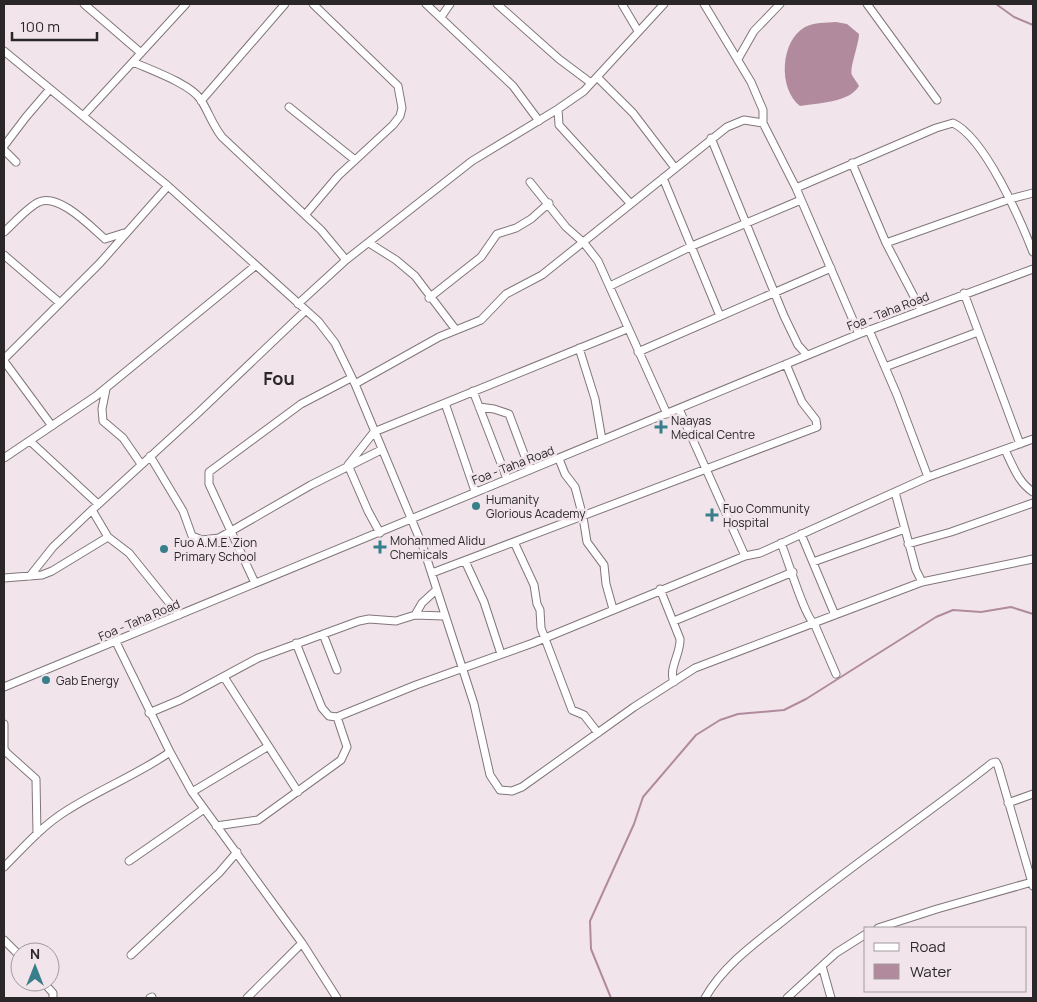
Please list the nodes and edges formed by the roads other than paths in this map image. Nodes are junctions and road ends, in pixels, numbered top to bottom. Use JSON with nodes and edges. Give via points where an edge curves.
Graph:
{"nodes":[{"id":1,"x":85,"y":4,"type":"edge"},
{"id":2,"x":186,"y":4,"type":"edge"},
{"id":3,"x":285,"y":4,"type":"edge"},
{"id":4,"x":313,"y":4,"type":"edge"},
{"id":5,"x":426,"y":4,"type":"edge"},
{"id":6,"x":450,"y":4,"type":"edge"},
{"id":7,"x":497,"y":4,"type":"edge"},
{"id":8,"x":622,"y":4,"type":"edge"},
{"id":9,"x":664,"y":4,"type":"edge"},
{"id":10,"x":704,"y":4,"type":"edge"},
{"id":11,"x":780,"y":4,"type":"edge"},
{"id":12,"x":867,"y":4,"type":"edge"},
{"id":13,"x":441,"y":17,"type":"junction"},
{"id":14,"x":638,"y":31,"type":"junction"},
{"id":15,"x":5,"y":53,"type":"edge"},
{"id":16,"x":141,"y":53,"type":"junction"},
{"id":17,"x":738,"y":58,"type":"junction"},
{"id":18,"x":133,"y":62,"type":"junction"},
{"id":19,"x":594,"y":80,"type":"junction"},
{"id":20,"x":50,"y":89,"type":"junction"},
{"id":21,"x":937,"y":100,"type":"dead end"},
{"id":22,"x":201,"y":101,"type":"junction"},
{"id":23,"x":290,"y":106,"type":"dead end"},
{"id":24,"x":558,"y":109,"type":"junction"},
{"id":25,"x":83,"y":116,"type":"junction"},
{"id":26,"x":539,"y":121,"type":"junction"},
{"id":27,"x":763,"y":123,"type":"junction"},
{"id":28,"x":711,"y":138,"type":"junction"},
{"id":29,"x":4,"y":146,"type":"edge"},
{"id":30,"x":4,"y":150,"type":"edge"},
{"id":31,"x":355,"y":160,"type":"junction"},
{"id":32,"x":16,"y":162,"type":"dead end"},
{"id":33,"x":852,"y":163,"type":"junction"},
{"id":34,"x":675,"y":168,"type":"junction"},
{"id":35,"x":663,"y":178,"type":"junction"},
{"id":36,"x":530,"y":182,"type":"dead end"},
{"id":37,"x":168,"y":186,"type":"junction"},
{"id":38,"x":796,"y":188,"type":"junction"},
{"id":39,"x":1033,"y":193,"type":"edge"},
{"id":40,"x":1010,"y":199,"type":"junction"},
{"id":41,"x":801,"y":200,"type":"junction"},
{"id":42,"x":549,"y":203,"type":"junction"},
{"id":43,"x":630,"y":203,"type":"junction"},
{"id":44,"x":305,"y":215,"type":"junction"},
{"id":45,"x":747,"y":223,"type":"junction"},
{"id":46,"x":4,"y":232,"type":"edge"},
{"id":47,"x":124,"y":233,"type":"junction"},
{"id":48,"x":886,"y":242,"type":"junction"},
{"id":49,"x":584,"y":243,"type":"junction"},
{"id":50,"x":369,"y":244,"type":"junction"},
{"id":51,"x":692,"y":246,"type":"junction"},
{"id":52,"x":1033,"y":252,"type":"edge"},
{"id":53,"x":4,"y":255,"type":"edge"},
{"id":54,"x":346,"y":260,"type":"junction"},
{"id":55,"x":255,"y":266,"type":"junction"},
{"id":56,"x":831,"y":268,"type":"junction"},
{"id":57,"x":1033,"y":269,"type":"edge"},
{"id":58,"x":610,"y":286,"type":"junction"},
{"id":59,"x":776,"y":292,"type":"junction"},
{"id":60,"x":964,"y":293,"type":"junction"},
{"id":61,"x":429,"y":298,"type":"junction"},
{"id":62,"x":60,"y":303,"type":"junction"},
{"id":63,"x":298,"y":304,"type":"junction"},
{"id":64,"x":921,"y":310,"type":"junction"},
{"id":65,"x":305,"y":311,"type":"junction"},
{"id":66,"x":720,"y":316,"type":"junction"},
{"id":67,"x":627,"y":329,"type":"junction"},
{"id":68,"x":456,"y":330,"type":"junction"},
{"id":69,"x":869,"y":330,"type":"junction"},
{"id":70,"x":978,"y":332,"type":"junction"},
{"id":71,"x":859,"y":334,"type":"junction"},
{"id":72,"x":579,"y":348,"type":"junction"},
{"id":73,"x":638,"y":352,"type":"junction"},
{"id":74,"x":808,"y":355,"type":"junction"},
{"id":75,"x":4,"y":360,"type":"edge"},
{"id":76,"x":786,"y":364,"type":"junction"},
{"id":77,"x":885,"y":368,"type":"junction"},
{"id":78,"x":353,"y":381,"type":"junction"},
{"id":79,"x":106,"y":389,"type":"junction"},
{"id":80,"x":473,"y":391,"type":"junction"},
{"id":81,"x":445,"y":402,"type":"junction"},
{"id":82,"x":479,"y":407,"type":"junction"},
{"id":83,"x":679,"y":409,"type":"junction"},
{"id":84,"x":667,"y":414,"type":"junction"},
{"id":85,"x":52,"y":426,"type":"junction"},
{"id":86,"x":374,"y":432,"type":"junction"},
{"id":87,"x":1033,"y":439,"type":"edge"},
{"id":88,"x":602,"y":440,"type":"junction"},
{"id":89,"x":31,"y":442,"type":"junction"},
{"id":90,"x":1020,"y":444,"type":"junction"},
{"id":91,"x":381,"y":450,"type":"junction"},
{"id":92,"x":1005,"y":450,"type":"junction"},
{"id":93,"x":150,"y":456,"type":"junction"},
{"id":94,"x":4,"y":458,"type":"edge"},
{"id":95,"x":559,"y":459,"type":"junction"},
{"id":96,"x":141,"y":464,"type":"junction"},
{"id":97,"x":348,"y":465,"type":"junction"},
{"id":98,"x":530,"y":470,"type":"junction"},
{"id":99,"x":707,"y":470,"type":"junction"},
{"id":100,"x":928,"y":477,"type":"junction"},
{"id":101,"x":507,"y":479,"type":"junction"},
{"id":102,"x":475,"y":491,"type":"junction"},
{"id":103,"x":895,"y":492,"type":"junction"},
{"id":104,"x":1033,"y":492,"type":"edge"},
{"id":105,"x":98,"y":504,"type":"junction"},
{"id":106,"x":1033,"y":504,"type":"edge"},
{"id":107,"x":92,"y":510,"type":"junction"},
{"id":108,"x":583,"y":517,"type":"junction"},
{"id":109,"x":411,"y":520,"type":"junction"},
{"id":110,"x":905,"y":529,"type":"junction"},
{"id":111,"x":230,"y":530,"type":"junction"},
{"id":112,"x":380,"y":533,"type":"junction"},
{"id":113,"x":801,"y":534,"type":"junction"},
{"id":114,"x":108,"y":537,"type":"junction"},
{"id":115,"x":514,"y":542,"type":"junction"},
{"id":116,"x":781,"y":543,"type":"junction"},
{"id":117,"x":908,"y":544,"type":"junction"},
{"id":118,"x":744,"y":556,"type":"junction"},
{"id":119,"x":1033,"y":559,"type":"edge"},
{"id":120,"x":465,"y":561,"type":"junction"},
{"id":121,"x":813,"y":562,"type":"junction"},
{"id":122,"x":793,"y":572,"type":"junction"},
{"id":123,"x":432,"y":573,"type":"junction"},
{"id":124,"x":30,"y":576,"type":"junction"},
{"id":125,"x":4,"y":578,"type":"edge"},
{"id":126,"x":922,"y":582,"type":"junction"},
{"id":127,"x":255,"y":583,"type":"junction"},
{"id":128,"x":660,"y":589,"type":"junction"},
{"id":129,"x":436,"y":591,"type":"junction"},
{"id":130,"x":613,"y":609,"type":"junction"},
{"id":131,"x":179,"y":615,"type":"junction"},
{"id":132,"x":415,"y":615,"type":"junction"},
{"id":133,"x":835,"y":615,"type":"junction"},
{"id":134,"x":444,"y":616,"type":"junction"},
{"id":135,"x":674,"y":620,"type":"junction"},
{"id":136,"x":814,"y":623,"type":"junction"},
{"id":137,"x":323,"y":634,"type":"junction"},
{"id":138,"x":545,"y":638,"type":"junction"},
{"id":139,"x":116,"y":642,"type":"junction"},
{"id":140,"x":296,"y":643,"type":"junction"},
{"id":141,"x":501,"y":654,"type":"junction"},
{"id":142,"x":464,"y":668,"type":"junction"},
{"id":143,"x":337,"y":670,"type":"dead end"},
{"id":144,"x":836,"y":674,"type":"dead end"},
{"id":145,"x":224,"y":677,"type":"junction"},
{"id":146,"x":674,"y":682,"type":"junction"},
{"id":147,"x":4,"y":687,"type":"edge"},
{"id":148,"x":149,"y":713,"type":"junction"},
{"id":149,"x":337,"y":716,"type":"junction"},
{"id":150,"x":4,"y":724,"type":"edge"},
{"id":151,"x":598,"y":732,"type":"junction"},
{"id":152,"x":267,"y":747,"type":"junction"},
{"id":153,"x":170,"y":752,"type":"junction"},
{"id":154,"x":192,"y":792,"type":"junction"},
{"id":155,"x":298,"y":792,"type":"junction"},
{"id":156,"x":1033,"y":794,"type":"edge"},
{"id":157,"x":1008,"y":803,"type":"junction"},
{"id":158,"x":204,"y":809,"type":"junction"},
{"id":159,"x":216,"y":826,"type":"junction"},
{"id":160,"x":36,"y":834,"type":"junction"},
{"id":161,"x":237,"y":852,"type":"junction"},
{"id":162,"x":129,"y":861,"type":"dead end"},
{"id":163,"x":4,"y":867,"type":"edge"},
{"id":164,"x":1033,"y":884,"type":"edge"},
{"id":165,"x":881,"y":927,"type":"edge"},
{"id":166,"x":864,"y":935,"type":"edge"},
{"id":167,"x":302,"y":943,"type":"junction"},
{"id":168,"x":131,"y":955,"type":"dead end"},
{"id":169,"x":822,"y":966,"type":"junction"},
{"id":170,"x":247,"y":998,"type":"edge"},
{"id":171,"x":337,"y":998,"type":"edge"},
{"id":172,"x":705,"y":998,"type":"edge"},
{"id":173,"x":787,"y":998,"type":"edge"},
{"id":174,"x":831,"y":998,"type":"edge"}],
"edges":[{"from":1,"to":16,"type":"street"},
{"from":2,"to":16,"type":"street"},
{"from":3,"to":22,"type":"street"},
{"from":4,"to":31,"type":"street","via":[[369,56],[398,86],[402,95],[400,116]]},
{"from":5,"to":13,"type":"street"},
{"from":6,"to":13,"type":"street"},
{"from":7,"to":19,"type":"street","via":[[559,60]]},
{"from":8,"to":14,"type":"street"},
{"from":9,"to":14,"type":"street"},
{"from":10,"to":17,"type":"street"},
{"from":11,"to":17,"type":"street","via":[[754,30]]},
{"from":12,"to":21,"type":"street"},
{"from":13,"to":26,"type":"street","via":[[513,86]]},
{"from":14,"to":19,"type":"street"},
{"from":15,"to":20,"type":"street"},
{"from":16,"to":18,"type":"street"},
{"from":17,"to":27,"type":"street","via":[[759,100]]},
{"from":18,"to":22,"type":"street","via":[[189,88]]},
{"from":18,"to":25,"type":"street"},
{"from":19,"to":24,"type":"street"},
{"from":19,"to":34,"type":"street","via":[[633,112]]},
{"from":20,"to":25,"type":"street"},
{"from":20,"to":29,"type":"street"},
{"from":22,"to":44,"type":"street","via":[[222,138]]},
{"from":23,"to":31,"type":"street"},
{"from":24,"to":26,"type":"street"},
{"from":24,"to":43,"type":"street","via":[[559,125]]},
{"from":25,"to":37,"type":"street"},
{"from":26,"to":50,"type":"street","via":[[472,161]]},
{"from":27,"to":28,"type":"street","via":[[738,121]]},
{"from":27,"to":38,"type":"street"},
{"from":28,"to":34,"type":"street"},
{"from":28,"to":45,"type":"street"},
{"from":30,"to":32,"type":"street"},
{"from":31,"to":44,"type":"street"},
{"from":33,"to":38,"type":"street"},
{"from":33,"to":40,"type":"street","via":[[953,123],[971,138]]},
{"from":33,"to":48,"type":"street"},
{"from":34,"to":35,"type":"street"},
{"from":35,"to":43,"type":"street"},
{"from":35,"to":51,"type":"street"},
{"from":36,"to":42,"type":"street"},
{"from":37,"to":47,"type":"street"},
{"from":37,"to":55,"type":"street"},
{"from":38,"to":41,"type":"street"},
{"from":39,"to":40,"type":"street"},
{"from":40,"to":48,"type":"street"},
{"from":40,"to":52,"type":"street"},
{"from":41,"to":45,"type":"street"},
{"from":41,"to":56,"type":"street"},
{"from":42,"to":49,"type":"street","via":[[566,227]]},
{"from":42,"to":61,"type":"street","via":[[516,228],[498,234],[482,257]]},
{"from":43,"to":49,"type":"street"},
{"from":44,"to":54,"type":"street"},
{"from":45,"to":51,"type":"street"},
{"from":45,"to":59,"type":"street"},
{"from":46,"to":47,"type":"street","via":[[39,202],[47,201],[71,210],[105,239]]},
{"from":47,"to":62,"type":"street","via":[[100,263]]},
{"from":48,"to":64,"type":"street"},
{"from":49,"to":58,"type":"street","via":[[598,261]]},
{"from":49,"to":68,"type":"street","via":[[542,274],[506,294],[481,320]]},
{"from":50,"to":54,"type":"street"},
{"from":50,"to":61,"type":"street","via":[[415,276]]},
{"from":51,"to":58,"type":"street"},
{"from":51,"to":66,"type":"street"},
{"from":53,"to":62,"type":"street"},
{"from":54,"to":63,"type":"street"},
{"from":55,"to":63,"type":"street"},
{"from":55,"to":79,"type":"street"},
{"from":56,"to":59,"type":"street"},
{"from":56,"to":71,"type":"street"},
{"from":57,"to":60,"type":"street","name":"Foa - Taha Road"},
{"from":58,"to":67,"type":"street"},
{"from":59,"to":66,"type":"street"},
{"from":59,"to":74,"type":"street","via":[[798,345]]},
{"from":60,"to":64,"type":"street","name":"Foa - Taha Road"},
{"from":60,"to":70,"type":"street"},
{"from":61,"to":68,"type":"street"},
{"from":62,"to":75,"type":"street"},
{"from":63,"to":65,"type":"street"},
{"from":64,"to":69,"type":"street","name":"Foa - Taha Road"},
{"from":65,"to":78,"type":"street","via":[[328,332]]},
{"from":65,"to":93,"type":"street"},
{"from":66,"to":73,"type":"street"},
{"from":67,"to":72,"type":"street"},
{"from":67,"to":73,"type":"street"},
{"from":68,"to":78,"type":"street"},
{"from":69,"to":71,"type":"street","name":"Foa - Taha Road"},
{"from":69,"to":77,"type":"street"},
{"from":70,"to":77,"type":"street"},
{"from":70,"to":90,"type":"street"},
{"from":71,"to":74,"type":"street","name":"Foa - Taha Road"},
{"from":72,"to":80,"type":"street"},
{"from":72,"to":88,"type":"street","via":[[595,399]]},
{"from":73,"to":84,"type":"street"},
{"from":74,"to":76,"type":"street","name":"Foa - Taha Road"},
{"from":75,"to":85,"type":"street"},
{"from":76,"to":83,"type":"street","name":"Foa - Taha Road"},
{"from":76,"to":99,"type":"street","via":[[817,427]]},
{"from":77,"to":100,"type":"street"},
{"from":78,"to":86,"type":"street"},
{"from":78,"to":111,"type":"street","via":[[301,404],[209,472],[209,484]]},
{"from":79,"to":85,"type":"street"},
{"from":79,"to":96,"type":"street","via":[[103,421],[122,438]]},
{"from":80,"to":81,"type":"street"},
{"from":80,"to":82,"type":"street"},
{"from":81,"to":86,"type":"street"},
{"from":81,"to":102,"type":"street"},
{"from":82,"to":98,"type":"street","via":[[508,414]]},
{"from":82,"to":101,"type":"street"},
{"from":83,"to":84,"type":"street","name":"Foa - Taha Road"},
{"from":83,"to":99,"type":"street"},
{"from":84,"to":88,"type":"street","name":"Foa - Taha Road"},
{"from":85,"to":89,"type":"street"},
{"from":86,"to":91,"type":"street"},
{"from":86,"to":97,"type":"street"},
{"from":87,"to":90,"type":"street"},
{"from":88,"to":95,"type":"street","name":"Foa - Taha Road"},
{"from":89,"to":94,"type":"street"},
{"from":89,"to":105,"type":"street"},
{"from":90,"to":92,"type":"street"},
{"from":91,"to":97,"type":"street"},
{"from":91,"to":109,"type":"street"},
{"from":92,"to":100,"type":"street"},
{"from":92,"to":104,"type":"street","via":[[1023,485]]},
{"from":93,"to":96,"type":"street"},
{"from":93,"to":111,"type":"street","via":[[183,511],[192,536],[202,540],[219,538]]},
{"from":95,"to":98,"type":"street","name":"Foa - Taha Road"},
{"from":95,"to":108,"type":"street","via":[[564,474],[574,487]]},
{"from":96,"to":105,"type":"street"},
{"from":97,"to":111,"type":"street"},
{"from":97,"to":112,"type":"street"},
{"from":98,"to":101,"type":"street","name":"Foa - Taha Road"},
{"from":99,"to":108,"type":"street"},
{"from":99,"to":118,"type":"street"},
{"from":100,"to":103,"type":"street"},
{"from":101,"to":102,"type":"street","name":"Foa - Taha Road"},
{"from":102,"to":109,"type":"street","name":"Foa - Taha Road"},
{"from":103,"to":110,"type":"street"},
{"from":103,"to":113,"type":"street"},
{"from":105,"to":107,"type":"street"},
{"from":106,"to":117,"type":"street"},
{"from":107,"to":114,"type":"street"},
{"from":107,"to":124,"type":"street","via":[[53,547]]},
{"from":108,"to":115,"type":"street"},
{"from":108,"to":130,"type":"street","via":[[588,546],[604,565]]},
{"from":109,"to":112,"type":"street","name":"Foa - Taha Road"},
{"from":109,"to":123,"type":"street"},
{"from":110,"to":117,"type":"street"},
{"from":110,"to":121,"type":"street"},
{"from":111,"to":127,"type":"street"},
{"from":112,"to":127,"type":"street","name":"Foa - Taha Road"},
{"from":113,"to":116,"type":"street"},
{"from":113,"to":121,"type":"street"},
{"from":114,"to":124,"type":"street","via":[[52,572]]},
{"from":114,"to":131,"type":"street","via":[[129,553]]},
{"from":115,"to":120,"type":"street"},
{"from":115,"to":138,"type":"street","via":[[534,585]]},
{"from":116,"to":118,"type":"street"},
{"from":116,"to":122,"type":"street"},
{"from":117,"to":126,"type":"street"},
{"from":118,"to":128,"type":"street"},
{"from":119,"to":126,"type":"street"},
{"from":120,"to":123,"type":"street"},
{"from":120,"to":141,"type":"street","via":[[484,602]]},
{"from":121,"to":133,"type":"street"},
{"from":122,"to":135,"type":"street"},
{"from":122,"to":136,"type":"street","via":[[800,599],[809,620]]},
{"from":123,"to":129,"type":"street"},
{"from":124,"to":125,"type":"street"},
{"from":126,"to":133,"type":"street"},
{"from":127,"to":131,"type":"street","name":"Foa - Taha Road"},
{"from":128,"to":130,"type":"street"},
{"from":128,"to":135,"type":"street"},
{"from":129,"to":132,"type":"street","via":[[422,603]]},
{"from":129,"to":134,"type":"street"},
{"from":130,"to":138,"type":"street"},
{"from":131,"to":139,"type":"street","name":"Foa - Taha Road"},
{"from":132,"to":134,"type":"street"},
{"from":132,"to":137,"type":"street","via":[[396,621],[369,619]]},
{"from":133,"to":136,"type":"street"},
{"from":134,"to":142,"type":"street"},
{"from":135,"to":146,"type":"street","via":[[680,648],[672,674]]},
{"from":136,"to":144,"type":"street"},
{"from":136,"to":146,"type":"street","via":[[695,668]]},
{"from":137,"to":140,"type":"street"},
{"from":137,"to":143,"type":"street"},
{"from":138,"to":141,"type":"street"},
{"from":138,"to":151,"type":"street","via":[[572,710],[584,715]]},
{"from":139,"to":147,"type":"street","name":"Foa - Taha Road"},
{"from":139,"to":148,"type":"street"},
{"from":140,"to":145,"type":"street","via":[[258,658]]},
{"from":140,"to":149,"type":"street","via":[[322,708],[329,716]]},
{"from":141,"to":142,"type":"street"},
{"from":142,"to":149,"type":"street"},
{"from":142,"to":151,"type":"street","via":[[490,775],[500,790],[512,791],[522,787]]},
{"from":145,"to":148,"type":"street"},
{"from":145,"to":152,"type":"street"},
{"from":146,"to":151,"type":"street"},
{"from":148,"to":153,"type":"street"},
{"from":149,"to":155,"type":"street","via":[[347,747],[345,753]]},
{"from":150,"to":160,"type":"street","via":[[6,753],[36,779]]},
{"from":152,"to":154,"type":"street"},
{"from":152,"to":155,"type":"street"},
{"from":153,"to":154,"type":"street"},
{"from":153,"to":160,"type":"street","via":[[65,811]]},
{"from":154,"to":158,"type":"street"},
{"from":155,"to":159,"type":"street","via":[[258,820]]},
{"from":156,"to":157,"type":"street"},
{"from":157,"to":164,"type":"street"},
{"from":157,"to":172,"type":"street","via":[[998,766],[996,762],[992,763],[807,900],[754,944],[714,983]]},
{"from":158,"to":159,"type":"street"},
{"from":158,"to":162,"type":"street"},
{"from":159,"to":161,"type":"street"},
{"from":160,"to":163,"type":"street"},
{"from":161,"to":167,"type":"street"},
{"from":161,"to":168,"type":"street","via":[[219,873]]},
{"from":164,"to":165,"type":"street","via":[[928,911]]},
{"from":166,"to":169,"type":"street"},
{"from":167,"to":170,"type":"street"},
{"from":167,"to":171,"type":"street"},
{"from":169,"to":173,"type":"street"},
{"from":169,"to":174,"type":"street"}]}
